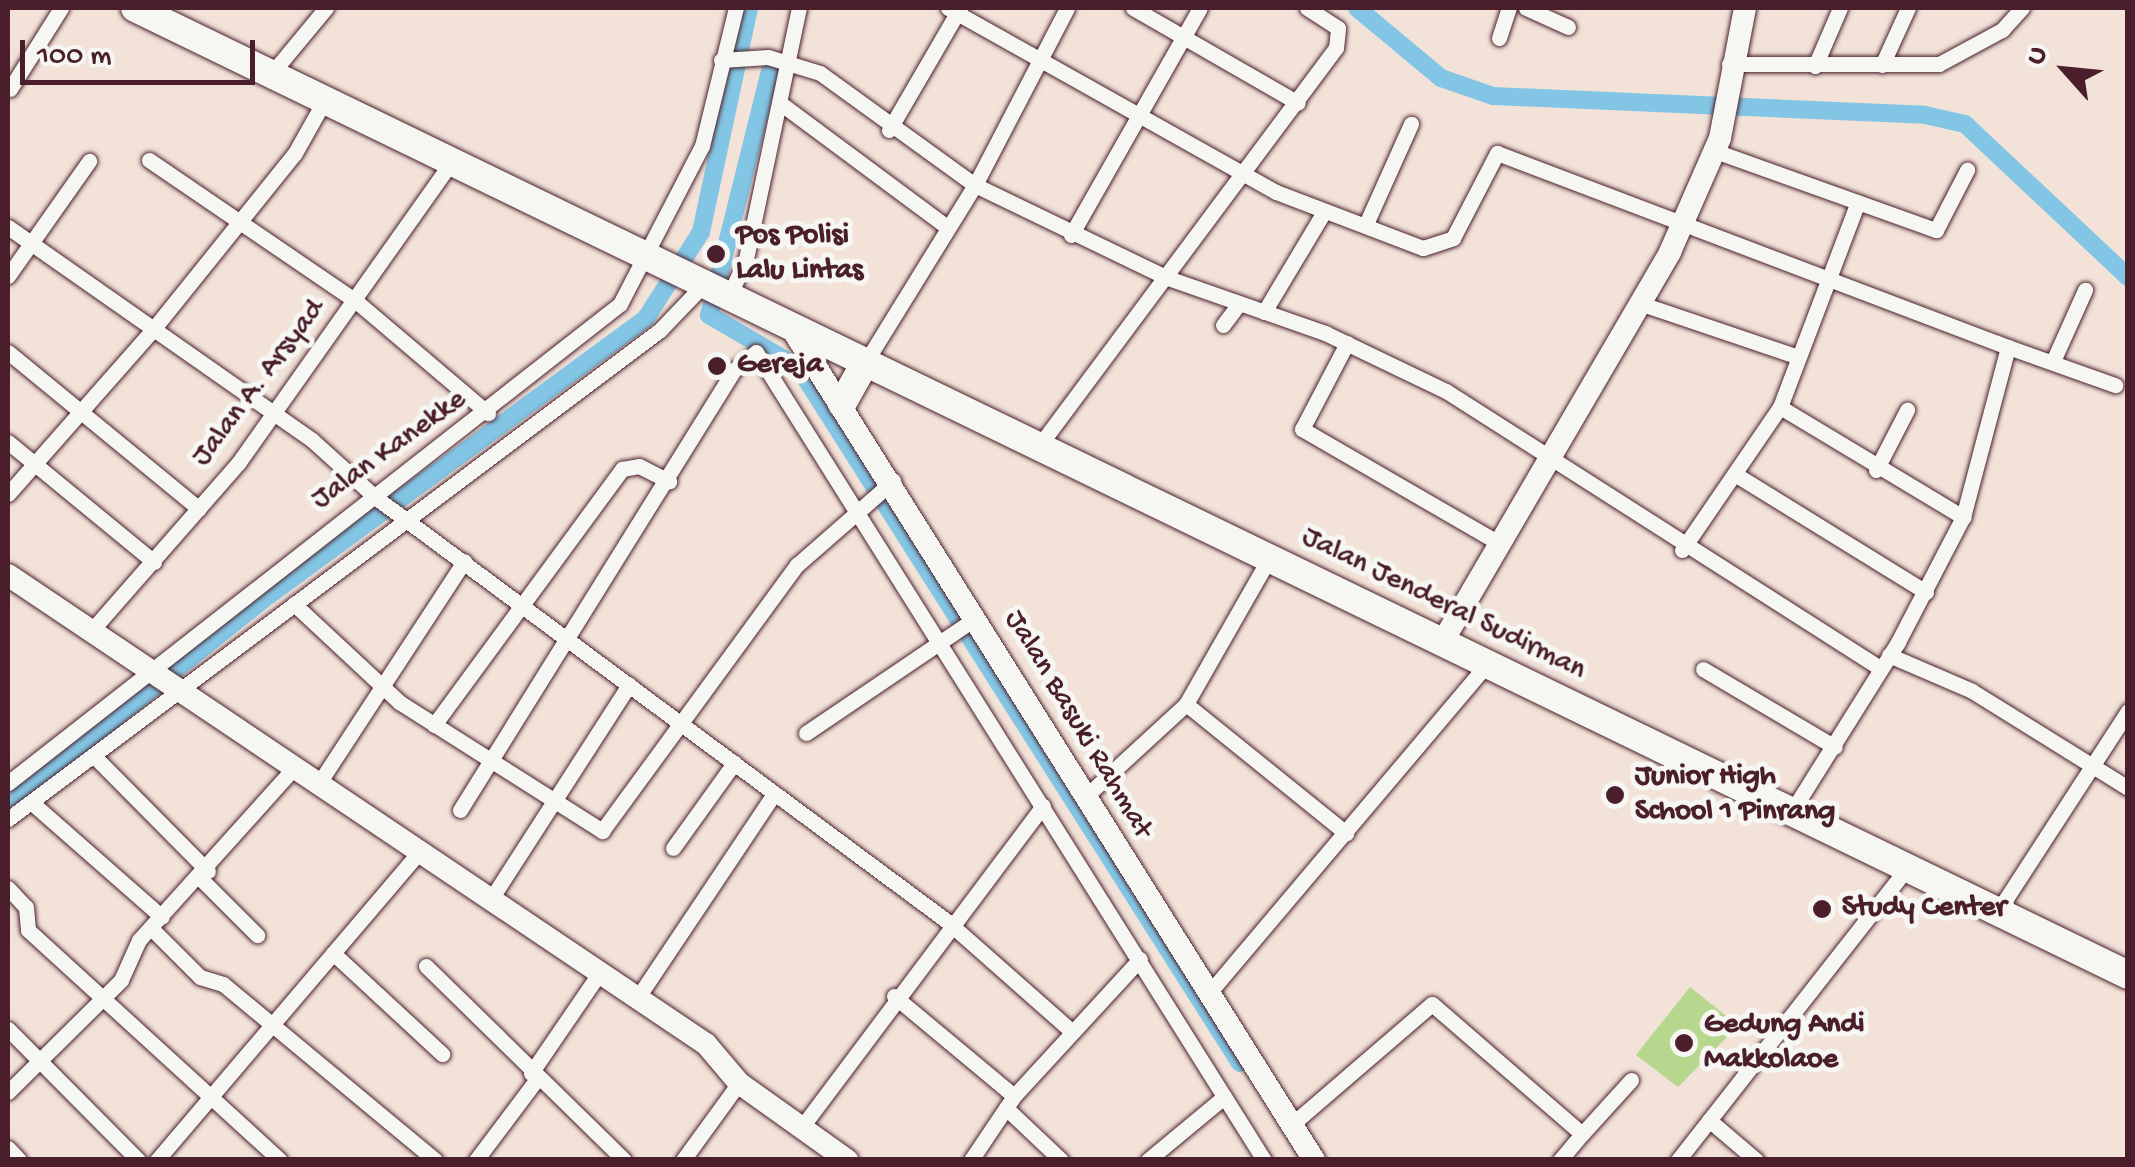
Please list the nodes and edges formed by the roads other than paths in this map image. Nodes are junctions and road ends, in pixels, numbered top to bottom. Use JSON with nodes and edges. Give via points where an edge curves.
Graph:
{"nodes":[{"id":1,"x":61,"y":8,"type":"edge"},
{"id":2,"x":135,"y":8,"type":"edge"},
{"id":3,"x":326,"y":8,"type":"edge"},
{"id":4,"x":799,"y":8,"type":"edge"},
{"id":5,"x":1068,"y":8,"type":"edge"},
{"id":6,"x":1133,"y":8,"type":"edge"},
{"id":7,"x":1200,"y":8,"type":"edge"},
{"id":8,"x":1307,"y":8,"type":"edge"},
{"id":9,"x":1509,"y":8,"type":"edge"},
{"id":10,"x":1526,"y":8,"type":"edge"},
{"id":11,"x":1746,"y":8,"type":"edge"},
{"id":12,"x":1840,"y":8,"type":"edge"},
{"id":13,"x":1908,"y":8,"type":"edge"},
{"id":14,"x":2022,"y":8,"type":"edge"},
{"id":15,"x":955,"y":9,"type":"edge"},
{"id":16,"x":731,"y":11,"type":"edge"},
{"id":17,"x":1568,"y":27,"type":"dead end"},
{"id":18,"x":1184,"y":35,"type":"junction"},
{"id":19,"x":1499,"y":38,"type":"dead end"},
{"id":20,"x":722,"y":60,"type":"junction"},
{"id":21,"x":788,"y":61,"type":"junction"},
{"id":22,"x":1039,"y":61,"type":"junction"},
{"id":23,"x":1882,"y":65,"type":"junction"},
{"id":24,"x":1816,"y":66,"type":"junction"},
{"id":25,"x":1729,"y":69,"type":"junction"},
{"id":26,"x":272,"y":73,"type":"junction"},
{"id":27,"x":10,"y":88,"type":"dead end"},
{"id":28,"x":328,"y":96,"type":"junction"},
{"id":29,"x":780,"y":103,"type":"junction"},
{"id":30,"x":1298,"y":103,"type":"junction"},
{"id":31,"x":1135,"y":114,"type":"junction"},
{"id":32,"x":1411,"y":124,"type":"dead end"},
{"id":33,"x":889,"y":130,"type":"junction"},
{"id":34,"x":1715,"y":151,"type":"junction"},
{"id":35,"x":454,"y":158,"type":"junction"},
{"id":36,"x":89,"y":160,"type":"dead end"},
{"id":37,"x":149,"y":160,"type":"dead end"},
{"id":38,"x":1967,"y":170,"type":"dead end"},
{"id":39,"x":1240,"y":174,"type":"junction"},
{"id":40,"x":975,"y":185,"type":"junction"},
{"id":41,"x":1858,"y":202,"type":"junction"},
{"id":42,"x":1322,"y":215,"type":"junction"},
{"id":43,"x":239,"y":219,"type":"junction"},
{"id":44,"x":1684,"y":223,"type":"junction"},
{"id":45,"x":1366,"y":224,"type":"junction"},
{"id":46,"x":8,"y":227,"type":"edge"},
{"id":47,"x":948,"y":227,"type":"junction"},
{"id":48,"x":1072,"y":235,"type":"junction"},
{"id":49,"x":31,"y":242,"type":"junction"},
{"id":50,"x":650,"y":262,"type":"junction"},
{"id":51,"x":1825,"y":275,"type":"junction"},
{"id":52,"x":8,"y":276,"type":"edge"},
{"id":53,"x":1165,"y":278,"type":"junction"},
{"id":54,"x":708,"y":288,"type":"junction"},
{"id":55,"x":2085,"y":290,"type":"dead end"},
{"id":56,"x":357,"y":302,"type":"junction"},
{"id":57,"x":1639,"y":303,"type":"junction"},
{"id":58,"x":1238,"y":305,"type":"junction"},
{"id":59,"x":1264,"y":312,"type":"junction"},
{"id":60,"x":787,"y":322,"type":"junction"},
{"id":61,"x":1222,"y":326,"type":"dead end"},
{"id":62,"x":155,"y":327,"type":"junction"},
{"id":63,"x":1347,"y":343,"type":"junction"},
{"id":64,"x":2008,"y":347,"type":"junction"},
{"id":65,"x":8,"y":352,"type":"edge"},
{"id":66,"x":1793,"y":355,"type":"junction"},
{"id":67,"x":2054,"y":359,"type":"junction"},
{"id":68,"x":865,"y":363,"type":"junction"},
{"id":69,"x":2115,"y":385,"type":"dead end"},
{"id":70,"x":842,"y":404,"type":"junction"},
{"id":71,"x":1780,"y":407,"type":"junction"},
{"id":72,"x":82,"y":409,"type":"junction"},
{"id":73,"x":1906,"y":410,"type":"dead end"},
{"id":74,"x":488,"y":413,"type":"junction"},
{"id":75,"x":275,"y":414,"type":"junction"},
{"id":76,"x":8,"y":442,"type":"edge"},
{"id":77,"x":1039,"y":446,"type":"junction"},
{"id":78,"x":1550,"y":451,"type":"junction"},
{"id":79,"x":35,"y":462,"type":"junction"},
{"id":80,"x":1876,"y":470,"type":"junction"},
{"id":81,"x":1738,"y":476,"type":"junction"},
{"id":82,"x":669,"y":481,"type":"junction"},
{"id":83,"x":887,"y":485,"type":"junction"},
{"id":84,"x":8,"y":494,"type":"edge"},
{"id":85,"x":373,"y":495,"type":"junction"},
{"id":86,"x":858,"y":506,"type":"junction"},
{"id":87,"x":199,"y":509,"type":"junction"},
{"id":88,"x":1963,"y":517,"type":"junction"},
{"id":89,"x":407,"y":518,"type":"junction"},
{"id":90,"x":1495,"y":540,"type":"junction"},
{"id":91,"x":1682,"y":550,"type":"junction"},
{"id":92,"x":1270,"y":556,"type":"junction"},
{"id":93,"x":154,"y":562,"type":"junction"},
{"id":94,"x":464,"y":562,"type":"junction"},
{"id":95,"x":8,"y":575,"type":"edge"},
{"id":96,"x":1926,"y":592,"type":"junction"},
{"id":97,"x":294,"y":604,"type":"junction"},
{"id":98,"x":519,"y":604,"type":"junction"},
{"id":99,"x":969,"y":621,"type":"junction"},
{"id":100,"x":92,"y":630,"type":"junction"},
{"id":101,"x":940,"y":638,"type":"junction"},
{"id":102,"x":1443,"y":641,"type":"junction"},
{"id":103,"x":568,"y":642,"type":"junction"},
{"id":104,"x":1885,"y":662,"type":"junction"},
{"id":105,"x":1487,"y":664,"type":"junction"},
{"id":106,"x":1704,"y":669,"type":"dead end"},
{"id":107,"x":164,"y":679,"type":"junction"},
{"id":108,"x":630,"y":685,"type":"junction"},
{"id":109,"x":382,"y":688,"type":"junction"},
{"id":110,"x":1186,"y":704,"type":"junction"},
{"id":111,"x":2128,"y":711,"type":"edge"},
{"id":112,"x":680,"y":722,"type":"junction"},
{"id":113,"x":434,"y":724,"type":"junction"},
{"id":114,"x":806,"y":733,"type":"dead end"},
{"id":115,"x":1835,"y":747,"type":"junction"},
{"id":116,"x":94,"y":756,"type":"junction"},
{"id":117,"x":490,"y":762,"type":"junction"},
{"id":118,"x":734,"y":763,"type":"junction"},
{"id":119,"x":2092,"y":765,"type":"junction"},
{"id":120,"x":295,"y":767,"type":"junction"},
{"id":121,"x":8,"y":783,"type":"edge"},
{"id":122,"x":319,"y":783,"type":"junction"},
{"id":123,"x":2128,"y":788,"type":"edge"},
{"id":124,"x":773,"y":795,"type":"junction"},
{"id":125,"x":1084,"y":797,"type":"junction"},
{"id":126,"x":551,"y":800,"type":"junction"},
{"id":127,"x":32,"y":802,"type":"junction"},
{"id":128,"x":1043,"y":806,"type":"junction"},
{"id":129,"x":460,"y":810,"type":"dead end"},
{"id":130,"x":1792,"y":811,"type":"junction"},
{"id":131,"x":8,"y":820,"type":"edge"},
{"id":132,"x":1346,"y":833,"type":"junction"},
{"id":133,"x":673,"y":848,"type":"dead end"},
{"id":134,"x":420,"y":851,"type":"junction"},
{"id":135,"x":1908,"y":866,"type":"junction"},
{"id":136,"x":204,"y":875,"type":"junction"},
{"id":137,"x":8,"y":888,"type":"edge"},
{"id":138,"x":492,"y":898,"type":"junction"},
{"id":139,"x":1998,"y":911,"type":"junction"},
{"id":140,"x":156,"y":922,"type":"junction"},
{"id":141,"x":948,"y":922,"type":"junction"},
{"id":142,"x":257,"y":935,"type":"dead end"},
{"id":143,"x":333,"y":953,"type":"junction"},
{"id":144,"x":1140,"y":959,"type":"junction"},
{"id":145,"x":426,"y":966,"type":"dead end"},
{"id":146,"x":598,"y":975,"type":"junction"},
{"id":147,"x":2128,"y":975,"type":"edge"},
{"id":148,"x":1209,"y":993,"type":"junction"},
{"id":149,"x":894,"y":996,"type":"junction"},
{"id":150,"x":102,"y":999,"type":"junction"},
{"id":151,"x":636,"y":1000,"type":"junction"},
{"id":152,"x":276,"y":1028,"type":"junction"},
{"id":153,"x":8,"y":1029,"type":"edge"},
{"id":154,"x":1070,"y":1030,"type":"junction"},
{"id":155,"x":442,"y":1054,"type":"dead end"},
{"id":156,"x":40,"y":1062,"type":"junction"},
{"id":157,"x":534,"y":1076,"type":"junction"},
{"id":158,"x":1630,"y":1080,"type":"dead end"},
{"id":159,"x":739,"y":1083,"type":"junction"},
{"id":160,"x":8,"y":1092,"type":"edge"},
{"id":161,"x":214,"y":1097,"type":"junction"},
{"id":162,"x":1224,"y":1097,"type":"junction"},
{"id":163,"x":1010,"y":1102,"type":"junction"},
{"id":164,"x":1709,"y":1120,"type":"junction"},
{"id":165,"x":1290,"y":1126,"type":"junction"},
{"id":166,"x":802,"y":1128,"type":"junction"},
{"id":167,"x":1582,"y":1134,"type":"junction"},
{"id":168,"x":8,"y":1148,"type":"edge"},
{"id":169,"x":150,"y":1159,"type":"edge"},
{"id":170,"x":18,"y":1160,"type":"edge"},
{"id":171,"x":280,"y":1160,"type":"edge"},
{"id":172,"x":436,"y":1160,"type":"edge"},
{"id":173,"x":476,"y":1160,"type":"edge"},
{"id":174,"x":624,"y":1160,"type":"edge"},
{"id":175,"x":682,"y":1160,"type":"edge"},
{"id":176,"x":847,"y":1160,"type":"edge"},
{"id":177,"x":971,"y":1160,"type":"edge"},
{"id":178,"x":1061,"y":1160,"type":"edge"},
{"id":179,"x":1148,"y":1160,"type":"edge"},
{"id":180,"x":1264,"y":1160,"type":"edge"},
{"id":181,"x":1314,"y":1160,"type":"edge"},
{"id":182,"x":1560,"y":1160,"type":"edge"},
{"id":183,"x":1678,"y":1160,"type":"edge"},
{"id":184,"x":1756,"y":1160,"type":"edge"}],
"edges":[{"from":1,"to":27,"type":"street"},
{"from":2,"to":26,"type":"highway","name":"Jalan Jenderal Sudirman"},
{"from":3,"to":26,"type":"street"},
{"from":4,"to":21,"type":"street"},
{"from":5,"to":22,"type":"street"},
{"from":6,"to":18,"type":"street"},
{"from":7,"to":18,"type":"street"},
{"from":8,"to":30,"type":"street","via":[[1340,38]]},
{"from":9,"to":19,"type":"street"},
{"from":10,"to":17,"type":"street"},
{"from":11,"to":25,"type":"street"},
{"from":12,"to":24,"type":"street"},
{"from":13,"to":23,"type":"street"},
{"from":14,"to":23,"type":"street","via":[[1957,58]]},
{"from":15,"to":22,"type":"street"},
{"from":15,"to":33,"type":"street"},
{"from":16,"to":20,"type":"street","name":"Jalan Kanekke"},
{"from":18,"to":30,"type":"street"},
{"from":18,"to":31,"type":"street"},
{"from":20,"to":21,"type":"street"},
{"from":20,"to":50,"type":"street","name":"Jalan Kanekke","via":[[702,146]]},
{"from":21,"to":29,"type":"street"},
{"from":21,"to":33,"type":"street","via":[[848,90]]},
{"from":22,"to":31,"type":"street"},
{"from":22,"to":40,"type":"street"},
{"from":23,"to":24,"type":"street"},
{"from":24,"to":25,"type":"street"},
{"from":25,"to":34,"type":"street"},
{"from":26,"to":28,"type":"highway","name":"Jalan Jenderal Sudirman"},
{"from":28,"to":35,"type":"highway","name":"Jalan Jenderal Sudirman"},
{"from":28,"to":43,"type":"street"},
{"from":29,"to":47,"type":"street"},
{"from":29,"to":54,"type":"street","via":[[746,259]]},
{"from":30,"to":39,"type":"street"},
{"from":31,"to":39,"type":"street"},
{"from":31,"to":48,"type":"street"},
{"from":32,"to":45,"type":"street"},
{"from":33,"to":40,"type":"street"},
{"from":34,"to":41,"type":"street"},
{"from":34,"to":44,"type":"street"},
{"from":35,"to":50,"type":"highway","name":"Jalan Jenderal Sudirman"},
{"from":35,"to":56,"type":"street","name":"Jalan A. Arsyad"},
{"from":36,"to":49,"type":"street"},
{"from":37,"to":43,"type":"street"},
{"from":38,"to":41,"type":"street","via":[[1936,230]]},
{"from":39,"to":42,"type":"street"},
{"from":39,"to":53,"type":"street"},
{"from":40,"to":47,"type":"street"},
{"from":40,"to":48,"type":"street"},
{"from":41,"to":51,"type":"street"},
{"from":42,"to":45,"type":"street"},
{"from":42,"to":59,"type":"street"},
{"from":43,"to":56,"type":"street"},
{"from":43,"to":62,"type":"street"},
{"from":44,"to":45,"type":"street","via":[[1497,154],[1445,247],[1423,248]]},
{"from":44,"to":51,"type":"street"},
{"from":44,"to":57,"type":"street"},
{"from":46,"to":49,"type":"street"},
{"from":47,"to":68,"type":"street"},
{"from":48,"to":53,"type":"street"},
{"from":49,"to":52,"type":"street"},
{"from":49,"to":62,"type":"street"},
{"from":50,"to":54,"type":"highway","name":"Jalan Jenderal Sudirman"},
{"from":50,"to":74,"type":"street","name":"Jalan Kanekke","via":[[620,304]]},
{"from":51,"to":64,"type":"street"},
{"from":51,"to":66,"type":"street"},
{"from":53,"to":58,"type":"street"},
{"from":53,"to":77,"type":"street"},
{"from":54,"to":60,"type":"highway","name":"Jalan Jenderal Sudirman"},
{"from":54,"to":89,"type":"street"},
{"from":55,"to":67,"type":"street"},
{"from":56,"to":74,"type":"street"},
{"from":56,"to":75,"type":"street","name":"Jalan A. Arsyad"},
{"from":57,"to":66,"type":"street"},
{"from":57,"to":78,"type":"street"},
{"from":58,"to":59,"type":"street"},
{"from":58,"to":61,"type":"street"},
{"from":59,"to":63,"type":"street"},
{"from":60,"to":68,"type":"highway","name":"Jalan Jenderal Sudirman"},
{"from":60,"to":70,"type":"street","name":"Jalan Basuki Rahmat"},
{"from":62,"to":72,"type":"street"},
{"from":62,"to":75,"type":"street"},
{"from":63,"to":78,"type":"street"},
{"from":63,"to":90,"type":"street","via":[[1302,429]]},
{"from":64,"to":67,"type":"street"},
{"from":64,"to":88,"type":"street"},
{"from":65,"to":72,"type":"street"},
{"from":66,"to":71,"type":"street"},
{"from":67,"to":69,"type":"street"},
{"from":68,"to":70,"type":"highway"},
{"from":68,"to":77,"type":"highway","name":"Jalan Jenderal Sudirman"},
{"from":70,"to":83,"type":"street","name":"Jalan Basuki Rahmat"},
{"from":71,"to":80,"type":"street"},
{"from":71,"to":81,"type":"street"},
{"from":72,"to":79,"type":"street"},
{"from":72,"to":87,"type":"street"},
{"from":73,"to":80,"type":"street"},
{"from":74,"to":85,"type":"street","name":"Jalan Kanekke"},
{"from":75,"to":85,"type":"street"},
{"from":75,"to":87,"type":"street","name":"Jalan A. Arsyad"},
{"from":76,"to":79,"type":"street"},
{"from":77,"to":92,"type":"highway","name":"Jalan Jenderal Sudirman"},
{"from":78,"to":90,"type":"street"},
{"from":78,"to":91,"type":"street"},
{"from":79,"to":84,"type":"street"},
{"from":79,"to":93,"type":"street"},
{"from":80,"to":88,"type":"street"},
{"from":81,"to":91,"type":"street"},
{"from":81,"to":96,"type":"street"},
{"from":82,"to":86,"type":"street","via":[[750,351],[780,380]]},
{"from":82,"to":98,"type":"street","via":[[627,464]]},
{"from":82,"to":103,"type":"street"},
{"from":83,"to":86,"type":"street"},
{"from":83,"to":99,"type":"street","name":"Jalan Basuki Rahmat"},
{"from":85,"to":89,"type":"street"},
{"from":85,"to":107,"type":"street","name":"Jalan Kanekke"},
{"from":86,"to":101,"type":"street"},
{"from":86,"to":112,"type":"street","via":[[797,565]]},
{"from":87,"to":93,"type":"street","name":"Jalan A. Arsyad"},
{"from":88,"to":96,"type":"street"},
{"from":89,"to":94,"type":"street"},
{"from":89,"to":97,"type":"street"},
{"from":90,"to":102,"type":"street"},
{"from":91,"to":104,"type":"street"},
{"from":92,"to":102,"type":"highway","name":"Jalan Jenderal Sudirman"},
{"from":92,"to":110,"type":"street"},
{"from":93,"to":100,"type":"street","name":"Jalan A. Arsyad"},
{"from":94,"to":98,"type":"street"},
{"from":94,"to":109,"type":"street"},
{"from":95,"to":100,"type":"street"},
{"from":96,"to":104,"type":"street"},
{"from":97,"to":107,"type":"street"},
{"from":97,"to":109,"type":"street"},
{"from":98,"to":103,"type":"street"},
{"from":98,"to":113,"type":"street"},
{"from":99,"to":101,"type":"street"},
{"from":99,"to":125,"type":"street","name":"Jalan Basuki Rahmat"},
{"from":100,"to":107,"type":"street"},
{"from":101,"to":114,"type":"street"},
{"from":101,"to":128,"type":"street"},
{"from":102,"to":105,"type":"highway","name":"Jalan Jenderal Sudirman"},
{"from":103,"to":108,"type":"street"},
{"from":103,"to":117,"type":"street"},
{"from":104,"to":115,"type":"street"},
{"from":104,"to":119,"type":"street","via":[[1972,691]]},
{"from":105,"to":130,"type":"highway","name":"Jalan Jenderal Sudirman"},
{"from":105,"to":132,"type":"street"},
{"from":106,"to":115,"type":"street"},
{"from":107,"to":116,"type":"street"},
{"from":107,"to":120,"type":"street"},
{"from":107,"to":121,"type":"street"},
{"from":108,"to":112,"type":"street"},
{"from":108,"to":126,"type":"street"},
{"from":109,"to":113,"type":"street"},
{"from":109,"to":122,"type":"street"},
{"from":110,"to":125,"type":"street"},
{"from":110,"to":132,"type":"street"},
{"from":111,"to":119,"type":"street"},
{"from":112,"to":118,"type":"street"},
{"from":112,"to":126,"type":"street","via":[[602,832]]},
{"from":113,"to":117,"type":"street"},
{"from":115,"to":130,"type":"street"},
{"from":116,"to":127,"type":"street"},
{"from":116,"to":136,"type":"street"},
{"from":117,"to":126,"type":"street"},
{"from":117,"to":129,"type":"street"},
{"from":118,"to":124,"type":"street"},
{"from":118,"to":133,"type":"street"},
{"from":119,"to":123,"type":"street"},
{"from":119,"to":139,"type":"street"},
{"from":120,"to":122,"type":"street"},
{"from":120,"to":136,"type":"street"},
{"from":122,"to":134,"type":"street"},
{"from":124,"to":141,"type":"street"},
{"from":124,"to":151,"type":"street"},
{"from":125,"to":148,"type":"street","name":"Jalan Basuki Rahmat"},
{"from":126,"to":138,"type":"street"},
{"from":127,"to":131,"type":"street"},
{"from":127,"to":140,"type":"street"},
{"from":128,"to":141,"type":"street"},
{"from":128,"to":144,"type":"street"},
{"from":130,"to":135,"type":"highway","name":"Jalan Jenderal Sudirman"},
{"from":132,"to":148,"type":"street"},
{"from":134,"to":138,"type":"street"},
{"from":134,"to":143,"type":"street"},
{"from":135,"to":139,"type":"highway","name":"Jalan Jenderal Sudirman"},
{"from":135,"to":164,"type":"street"},
{"from":136,"to":140,"type":"street"},
{"from":136,"to":142,"type":"street"},
{"from":137,"to":150,"type":"street","via":[[26,907],[28,930]]},
{"from":138,"to":146,"type":"street"},
{"from":139,"to":147,"type":"highway","name":"Jalan Jenderal Sudirman"},
{"from":140,"to":150,"type":"street"},
{"from":140,"to":152,"type":"street","via":[[200,978],[224,984]]},
{"from":141,"to":149,"type":"street"},
{"from":141,"to":154,"type":"street"},
{"from":143,"to":152,"type":"street","via":[[282,1005]]},
{"from":143,"to":155,"type":"street"},
{"from":144,"to":154,"type":"street"},
{"from":144,"to":162,"type":"street"},
{"from":145,"to":157,"type":"street"},
{"from":146,"to":151,"type":"street"},
{"from":146,"to":157,"type":"street"},
{"from":148,"to":165,"type":"street","name":"Jalan Basuki Rahmat"},
{"from":149,"to":163,"type":"street"},
{"from":149,"to":166,"type":"street"},
{"from":150,"to":156,"type":"street"},
{"from":150,"to":161,"type":"street"},
{"from":151,"to":159,"type":"street","via":[[706,1044]]},
{"from":152,"to":161,"type":"street"},
{"from":152,"to":172,"type":"street"},
{"from":153,"to":156,"type":"street"},
{"from":154,"to":163,"type":"street"},
{"from":156,"to":160,"type":"street"},
{"from":156,"to":169,"type":"street"},
{"from":157,"to":173,"type":"street"},
{"from":157,"to":174,"type":"street"},
{"from":158,"to":167,"type":"street"},
{"from":159,"to":166,"type":"street"},
{"from":159,"to":175,"type":"street"},
{"from":161,"to":169,"type":"street"},
{"from":161,"to":171,"type":"street"},
{"from":162,"to":179,"type":"street"},
{"from":162,"to":180,"type":"street"},
{"from":163,"to":177,"type":"street"},
{"from":163,"to":178,"type":"street"},
{"from":164,"to":183,"type":"street"},
{"from":164,"to":184,"type":"street"},
{"from":165,"to":167,"type":"street","via":[[1432,1004]]},
{"from":165,"to":181,"type":"street","name":"Jalan Basuki Rahmat"},
{"from":166,"to":176,"type":"street"},
{"from":167,"to":182,"type":"street"},
{"from":168,"to":170,"type":"street"}]}
